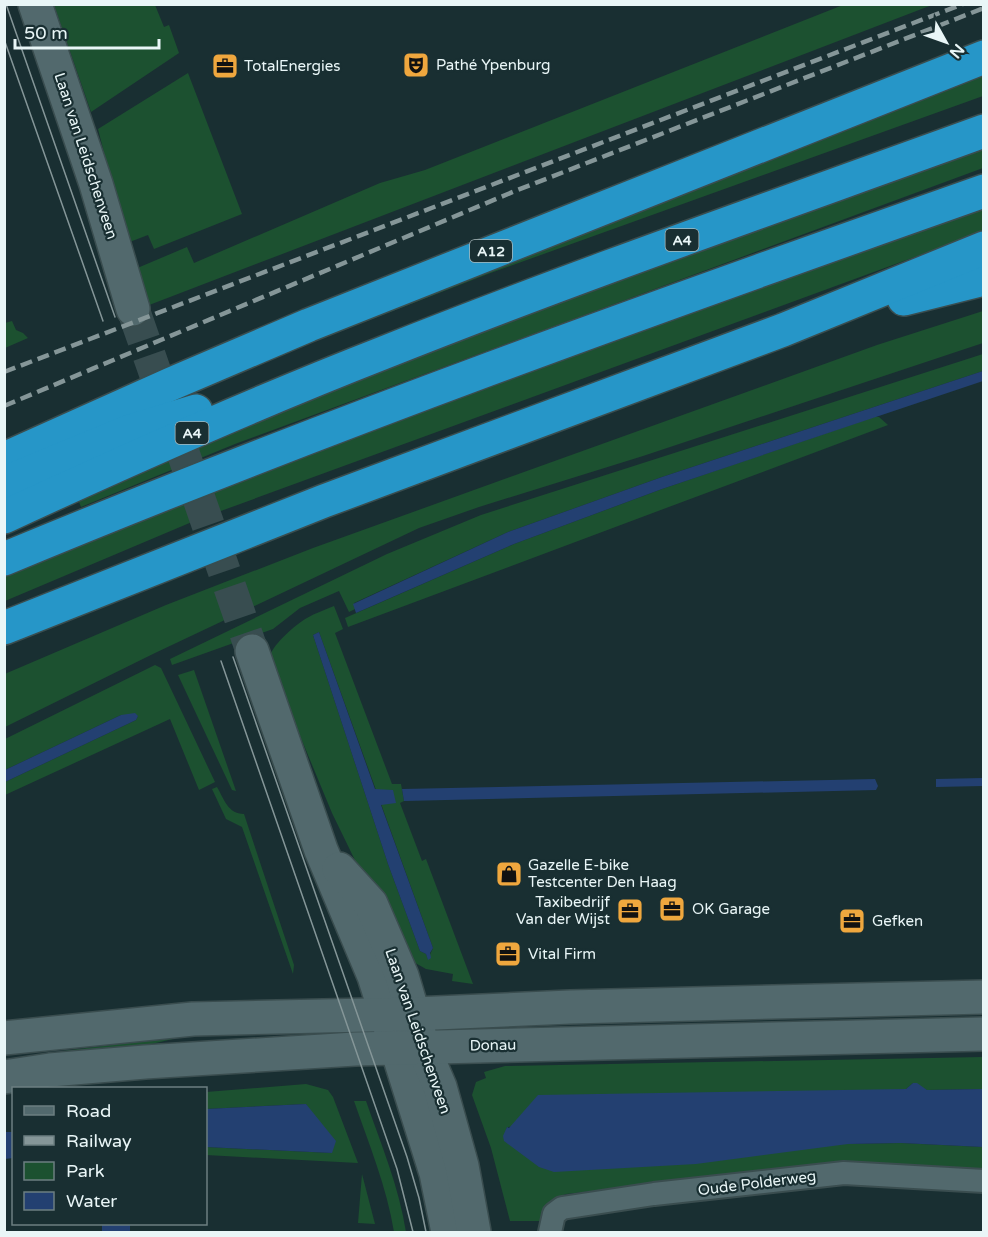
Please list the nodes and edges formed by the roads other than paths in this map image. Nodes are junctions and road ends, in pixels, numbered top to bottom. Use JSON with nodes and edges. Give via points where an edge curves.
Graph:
{"nodes":[{"id":1,"x":35,"y":4,"type":"edge"},
{"id":2,"x":984,"y":57,"type":"edge"},
{"id":3,"x":984,"y":131,"type":"edge"},
{"id":4,"x":984,"y":190,"type":"edge"},
{"id":5,"x":984,"y":248,"type":"edge"},
{"id":6,"x":984,"y":279,"type":"edge"},
{"id":7,"x":133,"y":309,"type":"tunnel mouth"},
{"id":8,"x":783,"y":330,"type":"junction"},
{"id":9,"x":381,"y":353,"type":"junction"},
{"id":10,"x":4,"y":459,"type":"edge"},
{"id":11,"x":4,"y":483,"type":"edge"},
{"id":12,"x":4,"y":517,"type":"edge"},
{"id":13,"x":4,"y":559,"type":"edge"},
{"id":14,"x":4,"y":628,"type":"edge"},
{"id":15,"x":252,"y":651,"type":"tunnel mouth"},
{"id":16,"x":984,"y":997,"type":"edge"},
{"id":17,"x":400,"y":1015,"type":"junction"},
{"id":18,"x":984,"y":1034,"type":"edge"},
{"id":19,"x":4,"y":1038,"type":"edge"},
{"id":20,"x":410,"y":1047,"type":"junction"},
{"id":21,"x":4,"y":1077,"type":"edge"},
{"id":22,"x":984,"y":1181,"type":"edge"},
{"id":23,"x":448,"y":1233,"type":"edge"},
{"id":24,"x":474,"y":1233,"type":"edge"},
{"id":25,"x":550,"y":1233,"type":"edge"}],
"edges":[{"from":1,"to":7,"type":"main road","name":"Laan van Leidschenveen","via":[[96,184]]},
{"from":2,"to":10,"type":"highway","number":"A12","via":[[309,325]]},
{"from":3,"to":9,"type":"highway","number":"A4"},
{"from":4,"to":13,"type":"highway","via":[[379,412]]},
{"from":5,"to":8,"type":"highway"},
{"from":6,"to":8,"type":"highway"},
{"from":8,"to":14,"type":"highway","via":[[313,505]]},
{"from":9,"to":11,"type":"highway","number":"A4","via":[[130,431]]},
{"from":9,"to":12,"type":"highway","number":"A4"},
{"from":15,"to":17,"type":"main road","name":"Laan van Leidschenveen","via":[[321,850],[375,976]]},
{"from":16,"to":17,"type":"main road"},
{"from":17,"to":19,"type":"main road","via":[[193,1019]]},
{"from":17,"to":20,"type":"main road","name":"Laan van Leidschenveen"},
{"from":18,"to":20,"type":"main road","name":"Donau"},
{"from":20,"to":21,"type":"main road","name":"Donau","via":[[145,1062]]},
{"from":20,"to":23,"type":"main road","name":"Laan van Leidschenveen"},
{"from":20,"to":24,"type":"main road","name":"Laan van Leidschenveen","via":[[440,1087],[462,1166]]},
{"from":22,"to":25,"type":"street","name":"Oude Polderweg","via":[[844,1173],[664,1193],[562,1208],[554,1214]]}]}
